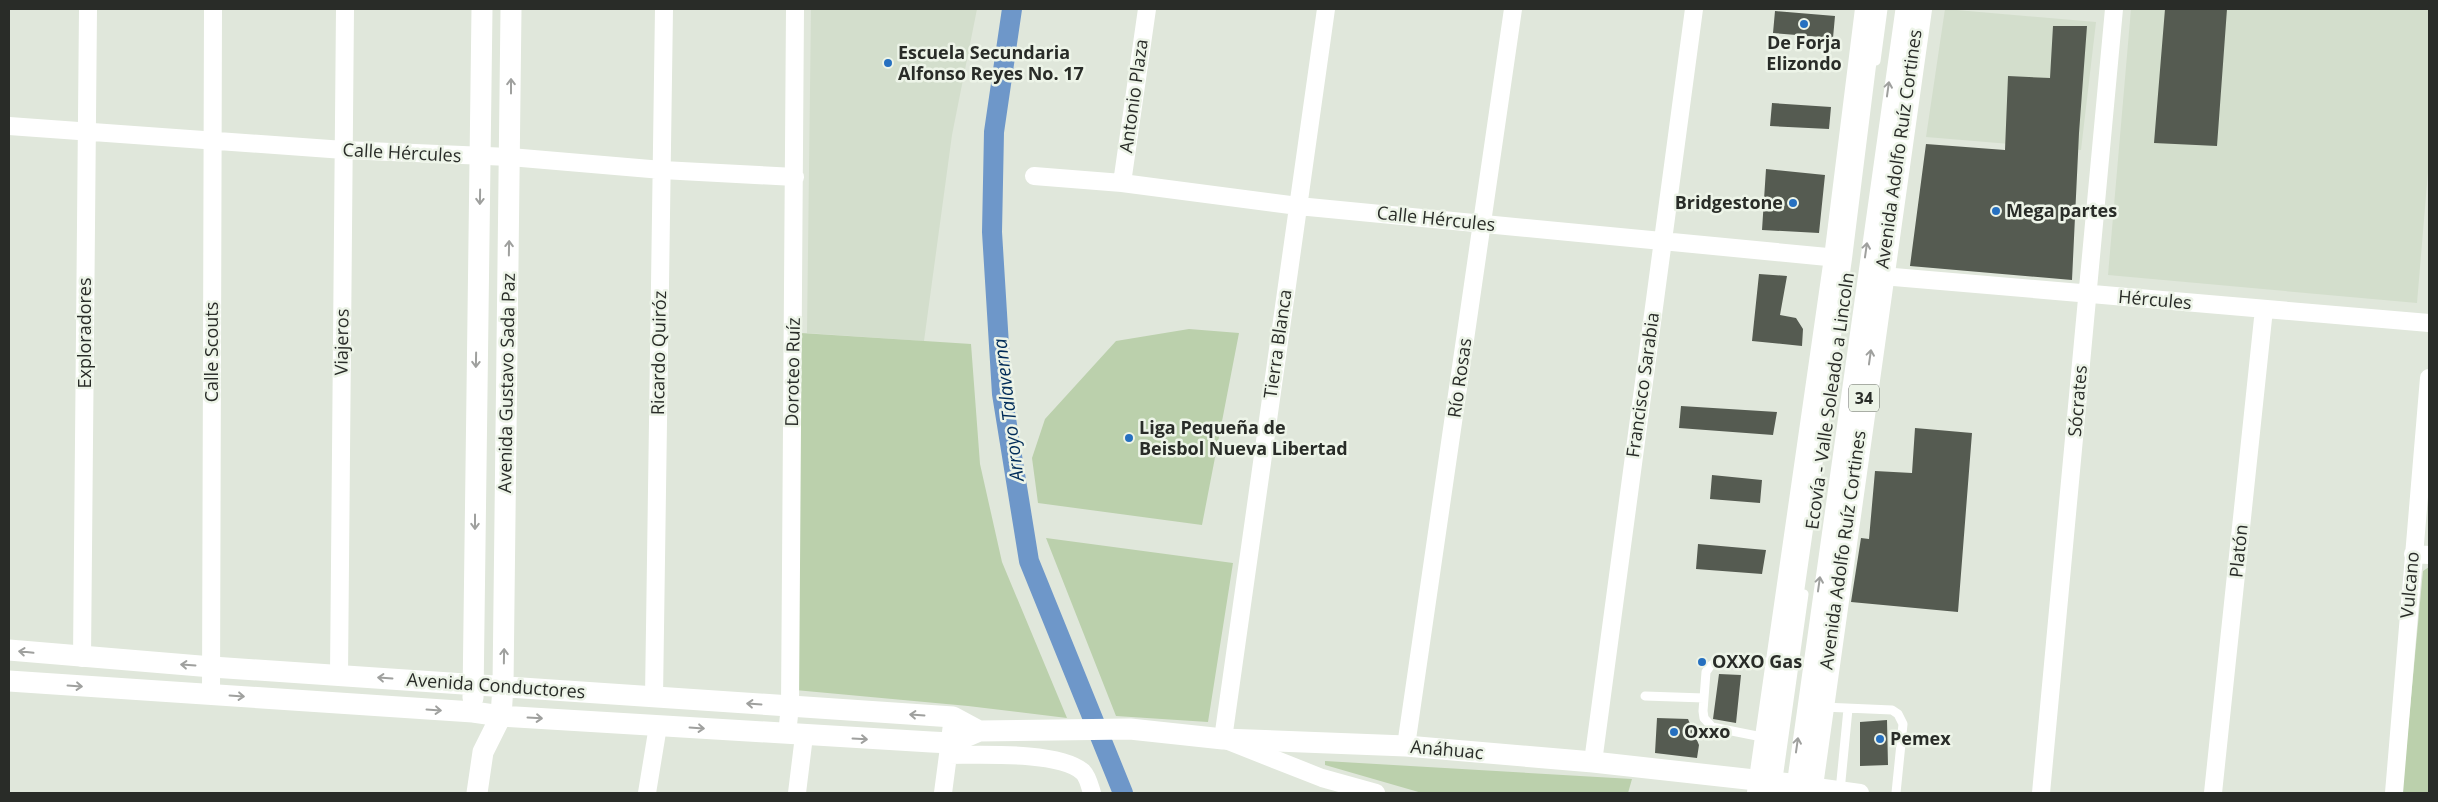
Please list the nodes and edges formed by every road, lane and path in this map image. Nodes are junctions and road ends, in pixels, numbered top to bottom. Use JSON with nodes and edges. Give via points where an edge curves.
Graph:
{"nodes":[{"id":1,"x":88,"y":9,"type":"edge"},
{"id":2,"x":212,"y":9,"type":"edge"},
{"id":3,"x":346,"y":9,"type":"edge"},
{"id":4,"x":482,"y":9,"type":"edge"},
{"id":5,"x":511,"y":9,"type":"edge"},
{"id":6,"x":664,"y":9,"type":"edge"},
{"id":7,"x":796,"y":9,"type":"edge"},
{"id":8,"x":1147,"y":9,"type":"edge"},
{"id":9,"x":1326,"y":9,"type":"edge"},
{"id":10,"x":1513,"y":9,"type":"edge"},
{"id":11,"x":1694,"y":9,"type":"edge"},
{"id":12,"x":1870,"y":9,"type":"edge"},
{"id":13,"x":1883,"y":9,"type":"edge"},
{"id":14,"x":1900,"y":9,"type":"edge"},
{"id":15,"x":1918,"y":9,"type":"edge"},
{"id":16,"x":2114,"y":9,"type":"edge"},
{"id":17,"x":1875,"y":68,"type":"dead end"},
{"id":18,"x":9,"y":126,"type":"edge"},
{"id":19,"x":87,"y":131,"type":"junction"},
{"id":20,"x":212,"y":141,"type":"junction"},
{"id":21,"x":344,"y":150,"type":"junction"},
{"id":22,"x":510,"y":157,"type":"junction"},
{"id":23,"x":481,"y":158,"type":"junction"},
{"id":24,"x":662,"y":170,"type":"junction"},
{"id":25,"x":1034,"y":176,"type":"dead end"},
{"id":26,"x":795,"y":177,"type":"junction"},
{"id":27,"x":1122,"y":183,"type":"junction"},
{"id":28,"x":1298,"y":206,"type":"junction"},
{"id":29,"x":1483,"y":224,"type":"junction"},
{"id":30,"x":1662,"y":242,"type":"junction"},
{"id":31,"x":1838,"y":258,"type":"junction"},
{"id":32,"x":1882,"y":276,"type":"junction"},
{"id":33,"x":2088,"y":294,"type":"junction"},
{"id":34,"x":2264,"y":309,"type":"junction"},
{"id":35,"x":2429,"y":323,"type":"edge"},
{"id":36,"x":2429,"y":378,"type":"edge"},
{"id":37,"x":2421,"y":554,"type":"edge"},
{"id":38,"x":1804,"y":587,"type":"dead end"},
{"id":39,"x":9,"y":650,"type":"edge"},
{"id":40,"x":82,"y":658,"type":"junction"},
{"id":41,"x":1780,"y":662,"type":"junction"},
{"id":42,"x":212,"y":667,"type":"junction"},
{"id":43,"x":339,"y":675,"type":"junction"},
{"id":44,"x":9,"y":681,"type":"edge"},
{"id":45,"x":474,"y":684,"type":"junction"},
{"id":46,"x":504,"y":686,"type":"junction"},
{"id":47,"x":211,"y":695,"type":"junction"},
{"id":48,"x":1645,"y":696,"type":"dead end"},
{"id":49,"x":654,"y":697,"type":"junction"},
{"id":50,"x":1704,"y":698,"type":"junction"},
{"id":51,"x":790,"y":706,"type":"junction"},
{"id":52,"x":1820,"y":707,"type":"junction"},
{"id":53,"x":1848,"y":708,"type":"junction"},
{"id":54,"x":473,"y":712,"type":"junction"},
{"id":55,"x":501,"y":716,"type":"junction"},
{"id":56,"x":953,"y":717,"type":"junction"},
{"id":57,"x":658,"y":726,"type":"junction"},
{"id":58,"x":1130,"y":729,"type":"joint"},
{"id":59,"x":979,"y":731,"type":"junction"},
{"id":60,"x":796,"y":735,"type":"junction"},
{"id":61,"x":1769,"y":738,"type":"junction"},
{"id":62,"x":1223,"y":739,"type":"junction"},
{"id":63,"x":1406,"y":746,"type":"junction"},
{"id":64,"x":950,"y":749,"type":"junction"},
{"id":65,"x":483,"y":752,"type":"junction"},
{"id":66,"x":1594,"y":762,"type":"junction"},
{"id":67,"x":1784,"y":789,"type":"edge"},
{"id":68,"x":1840,"y":791,"type":"junction"},
{"id":69,"x":477,"y":793,"type":"edge"},
{"id":70,"x":647,"y":793,"type":"edge"},
{"id":71,"x":796,"y":793,"type":"edge"},
{"id":72,"x":943,"y":793,"type":"edge"},
{"id":73,"x":1092,"y":793,"type":"edge"},
{"id":74,"x":1376,"y":793,"type":"edge"},
{"id":75,"x":1860,"y":793,"type":"edge"},
{"id":76,"x":1896,"y":793,"type":"edge"},
{"id":77,"x":2041,"y":793,"type":"edge"},
{"id":78,"x":2214,"y":793,"type":"edge"},
{"id":79,"x":2394,"y":793,"type":"edge"}],
"edges":[{"from":1,"to":19,"type":"street","name":"Exploradores"},
{"from":2,"to":20,"type":"street","name":"Calle Scouts"},
{"from":3,"to":21,"type":"street","name":"Viajeros"},
{"from":4,"to":23,"type":"street","name":"Avenida Gustavo Sada Paz"},
{"from":22,"to":5,"type":"street","name":"Avenida Gustavo Sada Paz","one_way":true},
{"from":6,"to":24,"type":"street","name":"Ricardo Quiróz"},
{"from":7,"to":26,"type":"street","name":"Doroteo Ruíz"},
{"from":8,"to":27,"type":"street","name":"Antonio Plaza"},
{"from":9,"to":28,"type":"street","name":"Tierra Blanca"},
{"from":10,"to":29,"type":"street","name":"Río Rosas"},
{"from":11,"to":30,"type":"street","name":"Francisco Sarabia"},
{"from":12,"to":31,"type":"main road"},
{"from":13,"to":17,"type":"lane"},
{"from":67,"to":14,"type":"lane","one_way":true},
{"from":15,"to":32,"type":"main road","name":"Avenida Adolfo Ruíz Cortines","number":"34"},
{"from":16,"to":33,"type":"street","name":"Sócrates"},
{"from":18,"to":19,"type":"street","name":"Calle Hércules"},
{"from":19,"to":20,"type":"street","name":"Calle Hércules"},
{"from":19,"to":40,"type":"street","name":"Exploradores"},
{"from":20,"to":21,"type":"street","name":"Calle Hércules"},
{"from":20,"to":42,"type":"street","name":"Calle Scouts"},
{"from":21,"to":23,"type":"street","name":"Calle Hércules"},
{"from":21,"to":43,"type":"street","name":"Viajeros"},
{"from":22,"to":23,"type":"street","name":"Calle Hércules"},
{"from":22,"to":24,"type":"street","name":"Calle Hércules"},
{"from":46,"to":22,"type":"street","name":"Avenida Gustavo Sada Paz","one_way":true},
{"from":23,"to":45,"type":"street","name":"Avenida Gustavo Sada Paz","one_way":true},
{"from":24,"to":26,"type":"street","name":"Calle Hércules"},
{"from":24,"to":49,"type":"street","name":"Ricardo Quiróz"},
{"from":25,"to":27,"type":"street","name":"Calle Hércules"},
{"from":26,"to":51,"type":"street","name":"Doroteo Ruíz"},
{"from":27,"to":28,"type":"street","name":"Calle Hércules"},
{"from":28,"to":29,"type":"street","name":"Calle Hércules"},
{"from":28,"to":62,"type":"street","name":"Tierra Blanca"},
{"from":29,"to":30,"type":"street","name":"Calle Hércules"},
{"from":29,"to":63,"type":"street","name":"Río Rosas"},
{"from":30,"to":31,"type":"street","name":"Calle Hércules"},
{"from":30,"to":66,"type":"street","name":"Francisco Sarabia"},
{"from":31,"to":41,"type":"main road"},
{"from":32,"to":33,"type":"street","name":"Hércules"},
{"from":52,"to":32,"type":"main road","name":"Avenida Adolfo Ruíz Cortines","number":"34","one_way":true},
{"from":33,"to":34,"type":"street","name":"Hércules"},
{"from":33,"to":77,"type":"street","name":"Sócrates"},
{"from":34,"to":35,"type":"street","name":"Hércules"},
{"from":34,"to":78,"type":"street","name":"Platón"},
{"from":36,"to":37,"type":"street","name":"Vulcano"},
{"from":37,"to":79,"type":"street","name":"Vulcano"},
{"from":38,"to":67,"type":"lane"},
{"from":40,"to":39,"type":"street","name":"Avenida Conductores","one_way":true},
{"from":42,"to":40,"type":"street","name":"Avenida Conductores","one_way":true},
{"from":41,"to":50,"type":"lane","via":[[1715,663],[1706,672]]},
{"from":41,"to":61,"type":"main road"},
{"from":42,"to":43,"type":"street","name":"Avenida Conductores"},
{"from":42,"to":47,"type":"street","name":"Calle Scouts"},
{"from":45,"to":43,"type":"street","name":"Avenida Conductores","one_way":true},
{"from":44,"to":47,"type":"street","name":"Avenida Conductores","one_way":true},
{"from":45,"to":46,"type":"street","name":"Avenida Conductores"},
{"from":45,"to":54,"type":"street","name":"Avenida Gustavo Sada Paz"},
{"from":46,"to":49,"type":"street","name":"Avenida Conductores"},
{"from":46,"to":55,"type":"street","name":"Avenida Gustavo Sada Paz"},
{"from":47,"to":54,"type":"street","name":"Avenida Conductores","one_way":true},
{"from":48,"to":50,"type":"lane"},
{"from":51,"to":49,"type":"street","name":"Avenida Conductores","one_way":true},
{"from":50,"to":61,"type":"lane","via":[[1704,718],[1712,728]]},
{"from":56,"to":51,"type":"street","name":"Avenida Conductores","one_way":true},
{"from":51,"to":60,"type":"street","name":"Doroteo Ruíz"},
{"from":52,"to":53,"type":"lane"},
{"from":52,"to":67,"type":"main road","name":"Avenida Adolfo Ruíz Cortines","number":"34"},
{"from":53,"to":68,"type":"lane"},
{"from":53,"to":76,"type":"lane","via":[[1892,710],[1901,718]]},
{"from":54,"to":55,"type":"street","name":"Avenida Conductores"},
{"from":54,"to":65,"type":"street","name":"Avenida Gustavo Sada Paz"},
{"from":55,"to":57,"type":"street","name":"Avenida Conductores","one_way":true},
{"from":55,"to":65,"type":"street","name":"Avenida Gustavo Sada Paz"},
{"from":56,"to":59,"type":"street","name":"Avenida Conductores"},
{"from":56,"to":64,"type":"street"},
{"from":57,"to":60,"type":"street","name":"Avenida Conductores","one_way":true},
{"from":57,"to":70,"type":"street"},
{"from":58,"to":59,"type":"street","name":"Avenida Conductores"},
{"from":58,"to":62,"type":"street","name":"Anáhuac"},
{"from":59,"to":64,"type":"street","name":"Avenida Conductores"},
{"from":60,"to":64,"type":"street","name":"Avenida Conductores","one_way":true},
{"from":60,"to":71,"type":"street","name":"Doroteo Ruíz"},
{"from":61,"to":67,"type":"main road"},
{"from":62,"to":63,"type":"street","name":"Anáhuac"},
{"from":62,"to":74,"type":"street","via":[[1322,778]]},
{"from":63,"to":66,"type":"street","name":"Anáhuac"},
{"from":64,"to":72,"type":"street"},
{"from":64,"to":73,"type":"street","via":[[1064,762],[1085,774]]},
{"from":65,"to":69,"type":"street","name":"Avenida Gustavo Sada Paz"},
{"from":66,"to":67,"type":"street","name":"Anáhuac"},
{"from":67,"to":68,"type":"street"},
{"from":68,"to":75,"type":"street"}]}
